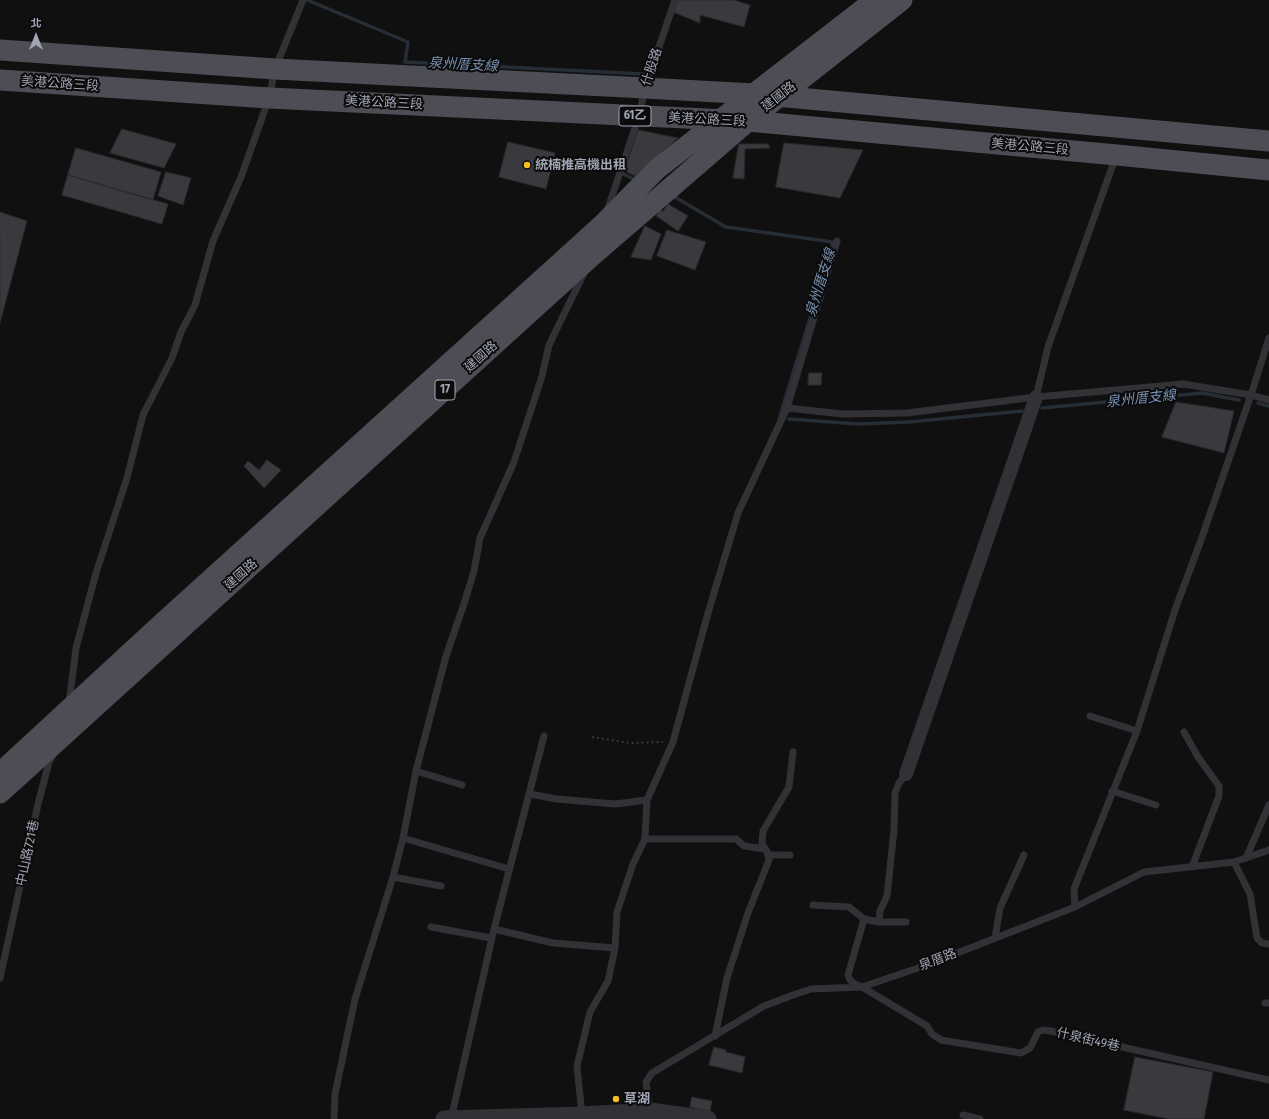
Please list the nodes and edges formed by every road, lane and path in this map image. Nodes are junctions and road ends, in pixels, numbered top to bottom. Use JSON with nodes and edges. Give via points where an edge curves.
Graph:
{"nodes":[{"id":1,"x":303,"y":0,"type":"edge"},
{"id":2,"x":675,"y":0,"type":"edge"},
{"id":3,"x":875,"y":0,"type":"edge"},
{"id":4,"x":902,"y":0,"type":"edge"},
{"id":5,"x":0,"y":50,"type":"edge"},
{"id":6,"x":0,"y":80,"type":"edge"},
{"id":7,"x":272,"y":82,"type":"junction"},
{"id":8,"x":645,"y":88,"type":"junction"},
{"id":9,"x":754,"y":94,"type":"junction"},
{"id":10,"x":781,"y":96,"type":"junction"},
{"id":11,"x":639,"y":116,"type":"junction"},
{"id":12,"x":722,"y":120,"type":"junction"},
{"id":13,"x":748,"y":121,"type":"junction"},
{"id":14,"x":1269,"y":141,"type":"edge"},
{"id":15,"x":1117,"y":155,"type":"junction"},
{"id":16,"x":1269,"y":170,"type":"edge"},
{"id":17,"x":602,"y":225,"type":"junction"},
{"id":18,"x":837,"y":241,"type":"dead end"},
{"id":19,"x":594,"y":254,"type":"junction"},
{"id":20,"x":1269,"y":338,"type":"edge"},
{"id":21,"x":1251,"y":395,"type":"junction"},
{"id":22,"x":1036,"y":397,"type":"junction"},
{"id":23,"x":1269,"y":400,"type":"edge"},
{"id":24,"x":787,"y":408,"type":"junction"},
{"id":25,"x":1090,"y":716,"type":"dead end"},
{"id":26,"x":68,"y":721,"type":"junction"},
{"id":27,"x":1137,"y":731,"type":"junction"},
{"id":28,"x":1184,"y":732,"type":"dead end"},
{"id":29,"x":544,"y":736,"type":"dead end"},
{"id":30,"x":592,"y":737,"type":"dead end"},
{"id":31,"x":673,"y":742,"type":"junction"},
{"id":32,"x":793,"y":752,"type":"dead end"},
{"id":33,"x":416,"y":771,"type":"junction"},
{"id":34,"x":0,"y":773,"type":"edge"},
{"id":35,"x":906,"y":774,"type":"joint"},
{"id":36,"x":462,"y":785,"type":"dead end"},
{"id":37,"x":1112,"y":791,"type":"junction"},
{"id":38,"x":0,"y":793,"type":"edge"},
{"id":39,"x":530,"y":794,"type":"junction"},
{"id":40,"x":647,"y":800,"type":"junction"},
{"id":41,"x":1156,"y":805,"type":"dead end"},
{"id":42,"x":1269,"y":805,"type":"edge"},
{"id":43,"x":403,"y":838,"type":"junction"},
{"id":44,"x":645,"y":839,"type":"junction"},
{"id":45,"x":1269,"y":850,"type":"edge"},
{"id":46,"x":767,"y":852,"type":"junction"},
{"id":47,"x":790,"y":855,"type":"dead end"},
{"id":48,"x":1024,"y":855,"type":"dead end"},
{"id":49,"x":1246,"y":858,"type":"junction"},
{"id":50,"x":1234,"y":862,"type":"junction"},
{"id":51,"x":1192,"y":867,"type":"junction"},
{"id":52,"x":510,"y":869,"type":"junction"},
{"id":53,"x":393,"y":877,"type":"junction"},
{"id":54,"x":441,"y":886,"type":"dead end"},
{"id":55,"x":812,"y":905,"type":"dead end"},
{"id":56,"x":1075,"y":907,"type":"junction"},
{"id":57,"x":864,"y":919,"type":"junction"},
{"id":58,"x":879,"y":922,"type":"junction"},
{"id":59,"x":906,"y":922,"type":"dead end"},
{"id":60,"x":431,"y":927,"type":"dead end"},
{"id":61,"x":494,"y":929,"type":"junction"},
{"id":62,"x":491,"y":938,"type":"junction"},
{"id":63,"x":995,"y":938,"type":"junction"},
{"id":64,"x":1269,"y":944,"type":"edge"},
{"id":65,"x":615,"y":948,"type":"junction"},
{"id":66,"x":0,"y":978,"type":"edge"},
{"id":67,"x":862,"y":987,"type":"junction"},
{"id":68,"x":715,"y":1036,"type":"junction"},
{"id":69,"x":1269,"y":1080,"type":"edge"},
{"id":70,"x":582,"y":1115,"type":"junction"},
{"id":71,"x":650,"y":1115,"type":"edge"},
{"id":72,"x":963,"y":1115,"type":"dead end"},
{"id":73,"x":334,"y":1119,"type":"edge"},
{"id":74,"x":444,"y":1119,"type":"edge"},
{"id":75,"x":450,"y":1119,"type":"edge"},
{"id":76,"x":708,"y":1119,"type":"edge"},
{"id":77,"x":980,"y":1119,"type":"edge"}],
"edges":[{"from":1,"to":7,"type":"lane"},
{"from":2,"to":8,"type":"lane","name":"什股路"},
{"from":3,"to":9,"type":"main road","name":"建國路","number":"17"},
{"from":4,"to":10,"type":"main road","name":"建國路","number":"17"},
{"from":5,"to":7,"type":"main road","name":"美港公路三段","number":"61乙"},
{"from":6,"to":7,"type":"main road","name":"美港公路三段","number":"61乙"},
{"from":7,"to":8,"type":"main road","name":"美港公路三段","number":"61乙"},
{"from":7,"to":11,"type":"main road","name":"美港公路三段","number":"61乙"},
{"from":7,"to":26,"type":"lane","via":[[241,177],[213,242],[195,305],[143,415],[127,478],[96,573],[76,648]]},
{"from":8,"to":9,"type":"main road","name":"美港公路三段","number":"61乙"},
{"from":8,"to":11,"type":"lane","name":"什股路"},
{"from":9,"to":10,"type":"main road","name":"美港公路三段","number":"61乙"},
{"from":9,"to":12,"type":"main road","name":"建國路","number":"17"},
{"from":10,"to":13,"type":"main road","name":"建國路","number":"17"},
{"from":10,"to":14,"type":"main road","name":"美港公路三段","number":"61乙"},
{"from":11,"to":12,"type":"main road","name":"美港公路三段","number":"61乙"},
{"from":11,"to":17,"type":"lane","name":"什股路"},
{"from":12,"to":13,"type":"main road","name":"美港公路三段","number":"61乙"},
{"from":12,"to":17,"type":"main road","name":"建國路","number":"17","via":[[657,169]]},
{"from":13,"to":15,"type":"main road","name":"美港公路三段","number":"61乙"},
{"from":13,"to":19,"type":"main road","name":"建國路","number":"17"},
{"from":15,"to":16,"type":"main road","name":"美港公路三段","number":"61乙"},
{"from":15,"to":22,"type":"lane","via":[[1048,347]]},
{"from":17,"to":19,"type":"lane","name":"什股路"},
{"from":17,"to":26,"type":"main road","name":"建國路","number":"17"},
{"from":18,"to":24,"type":"lane"},
{"from":19,"to":26,"type":"main road","name":"建國路","number":"17"},
{"from":19,"to":33,"type":"lane","name":"什股路","via":[[550,345],[514,462],[480,538],[472,578],[446,656]]},
{"from":20,"to":21,"type":"lane"},
{"from":21,"to":22,"type":"lane","via":[[1183,384]]},
{"from":21,"to":23,"type":"lane"},
{"from":21,"to":27,"type":"lane","via":[[1175,610]]},
{"from":22,"to":24,"type":"lane","via":[[907,413],[843,414]]},
{"from":22,"to":35,"type":"street"},
{"from":24,"to":31,"type":"lane","via":[[738,513]]},
{"from":25,"to":27,"type":"lane"},
{"from":26,"to":34,"type":"main road","name":"建國路","number":"17"},
{"from":26,"to":38,"type":"main road","name":"建國路","number":"17"},
{"from":26,"to":66,"type":"lane","name":"中山路721巷","via":[[49,762]]},
{"from":27,"to":37,"type":"lane"},
{"from":28,"to":51,"type":"lane","via":[[1219,786],[1219,796]]},
{"from":29,"to":39,"type":"lane"},
{"from":30,"to":31,"type":"path","via":[[630,743]]},
{"from":31,"to":40,"type":"lane"},
{"from":32,"to":46,"type":"lane","via":[[789,787],[763,831],[762,844]]},
{"from":33,"to":36,"type":"lane"},
{"from":33,"to":43,"type":"lane","name":"什股路"},
{"from":35,"to":58,"type":"lane","via":[[895,793],[887,896],[880,911]]},
{"from":37,"to":41,"type":"lane"},
{"from":37,"to":56,"type":"lane","via":[[1074,889]]},
{"from":39,"to":40,"type":"lane","via":[[615,804]]},
{"from":39,"to":52,"type":"lane"},
{"from":40,"to":44,"type":"lane"},
{"from":42,"to":49,"type":"lane"},
{"from":43,"to":52,"type":"lane"},
{"from":43,"to":53,"type":"lane","name":"什股路"},
{"from":44,"to":46,"type":"lane","via":[[736,839],[744,846]]},
{"from":44,"to":65,"type":"lane","via":[[633,864],[617,912]]},
{"from":45,"to":49,"type":"lane","name":"泉厝路"},
{"from":46,"to":47,"type":"lane"},
{"from":46,"to":68,"type":"lane","via":[[769,860],[748,913],[727,978]]},
{"from":48,"to":63,"type":"lane","via":[[1000,908]]},
{"from":49,"to":50,"type":"lane","name":"泉厝路"},
{"from":50,"to":51,"type":"lane","name":"泉厝路"},
{"from":50,"to":64,"type":"lane","via":[[1250,894],[1257,938],[1262,943]]},
{"from":51,"to":56,"type":"lane","name":"泉厝路","via":[[1144,872]]},
{"from":52,"to":61,"type":"lane"},
{"from":53,"to":54,"type":"lane"},
{"from":53,"to":73,"type":"lane","name":"什股路","via":[[355,999],[335,1094]]},
{"from":55,"to":57,"type":"lane","via":[[849,907]]},
{"from":56,"to":63,"type":"lane","name":"泉厝路"},
{"from":57,"to":58,"type":"lane"},
{"from":57,"to":67,"type":"lane","via":[[848,975],[852,983]]},
{"from":58,"to":59,"type":"lane"},
{"from":60,"to":62,"type":"lane"},
{"from":61,"to":62,"type":"lane"},
{"from":61,"to":65,"type":"lane","via":[[553,944]]},
{"from":62,"to":75,"type":"lane"},
{"from":63,"to":67,"type":"lane","name":"泉厝路"},
{"from":65,"to":70,"type":"lane","via":[[608,981],[590,1012],[577,1066]]},
{"from":67,"to":68,"type":"lane","name":"泉厝路","via":[[811,989],[793,994],[764,1006]]},
{"from":67,"to":69,"type":"lane","name":"什泉街49巷","via":[[927,1026],[932,1034],[941,1040],[1021,1053],[1030,1048],[1038,1032],[1043,1030]]},
{"from":68,"to":71,"type":"lane","name":"泉厝路","via":[[652,1072],[646,1082]]},
{"from":70,"to":71,"type":"street"},
{"from":70,"to":75,"type":"street"},
{"from":71,"to":76,"type":"street"},
{"from":72,"to":77,"type":"lane"},
{"from":74,"to":75,"type":"street"}]}
